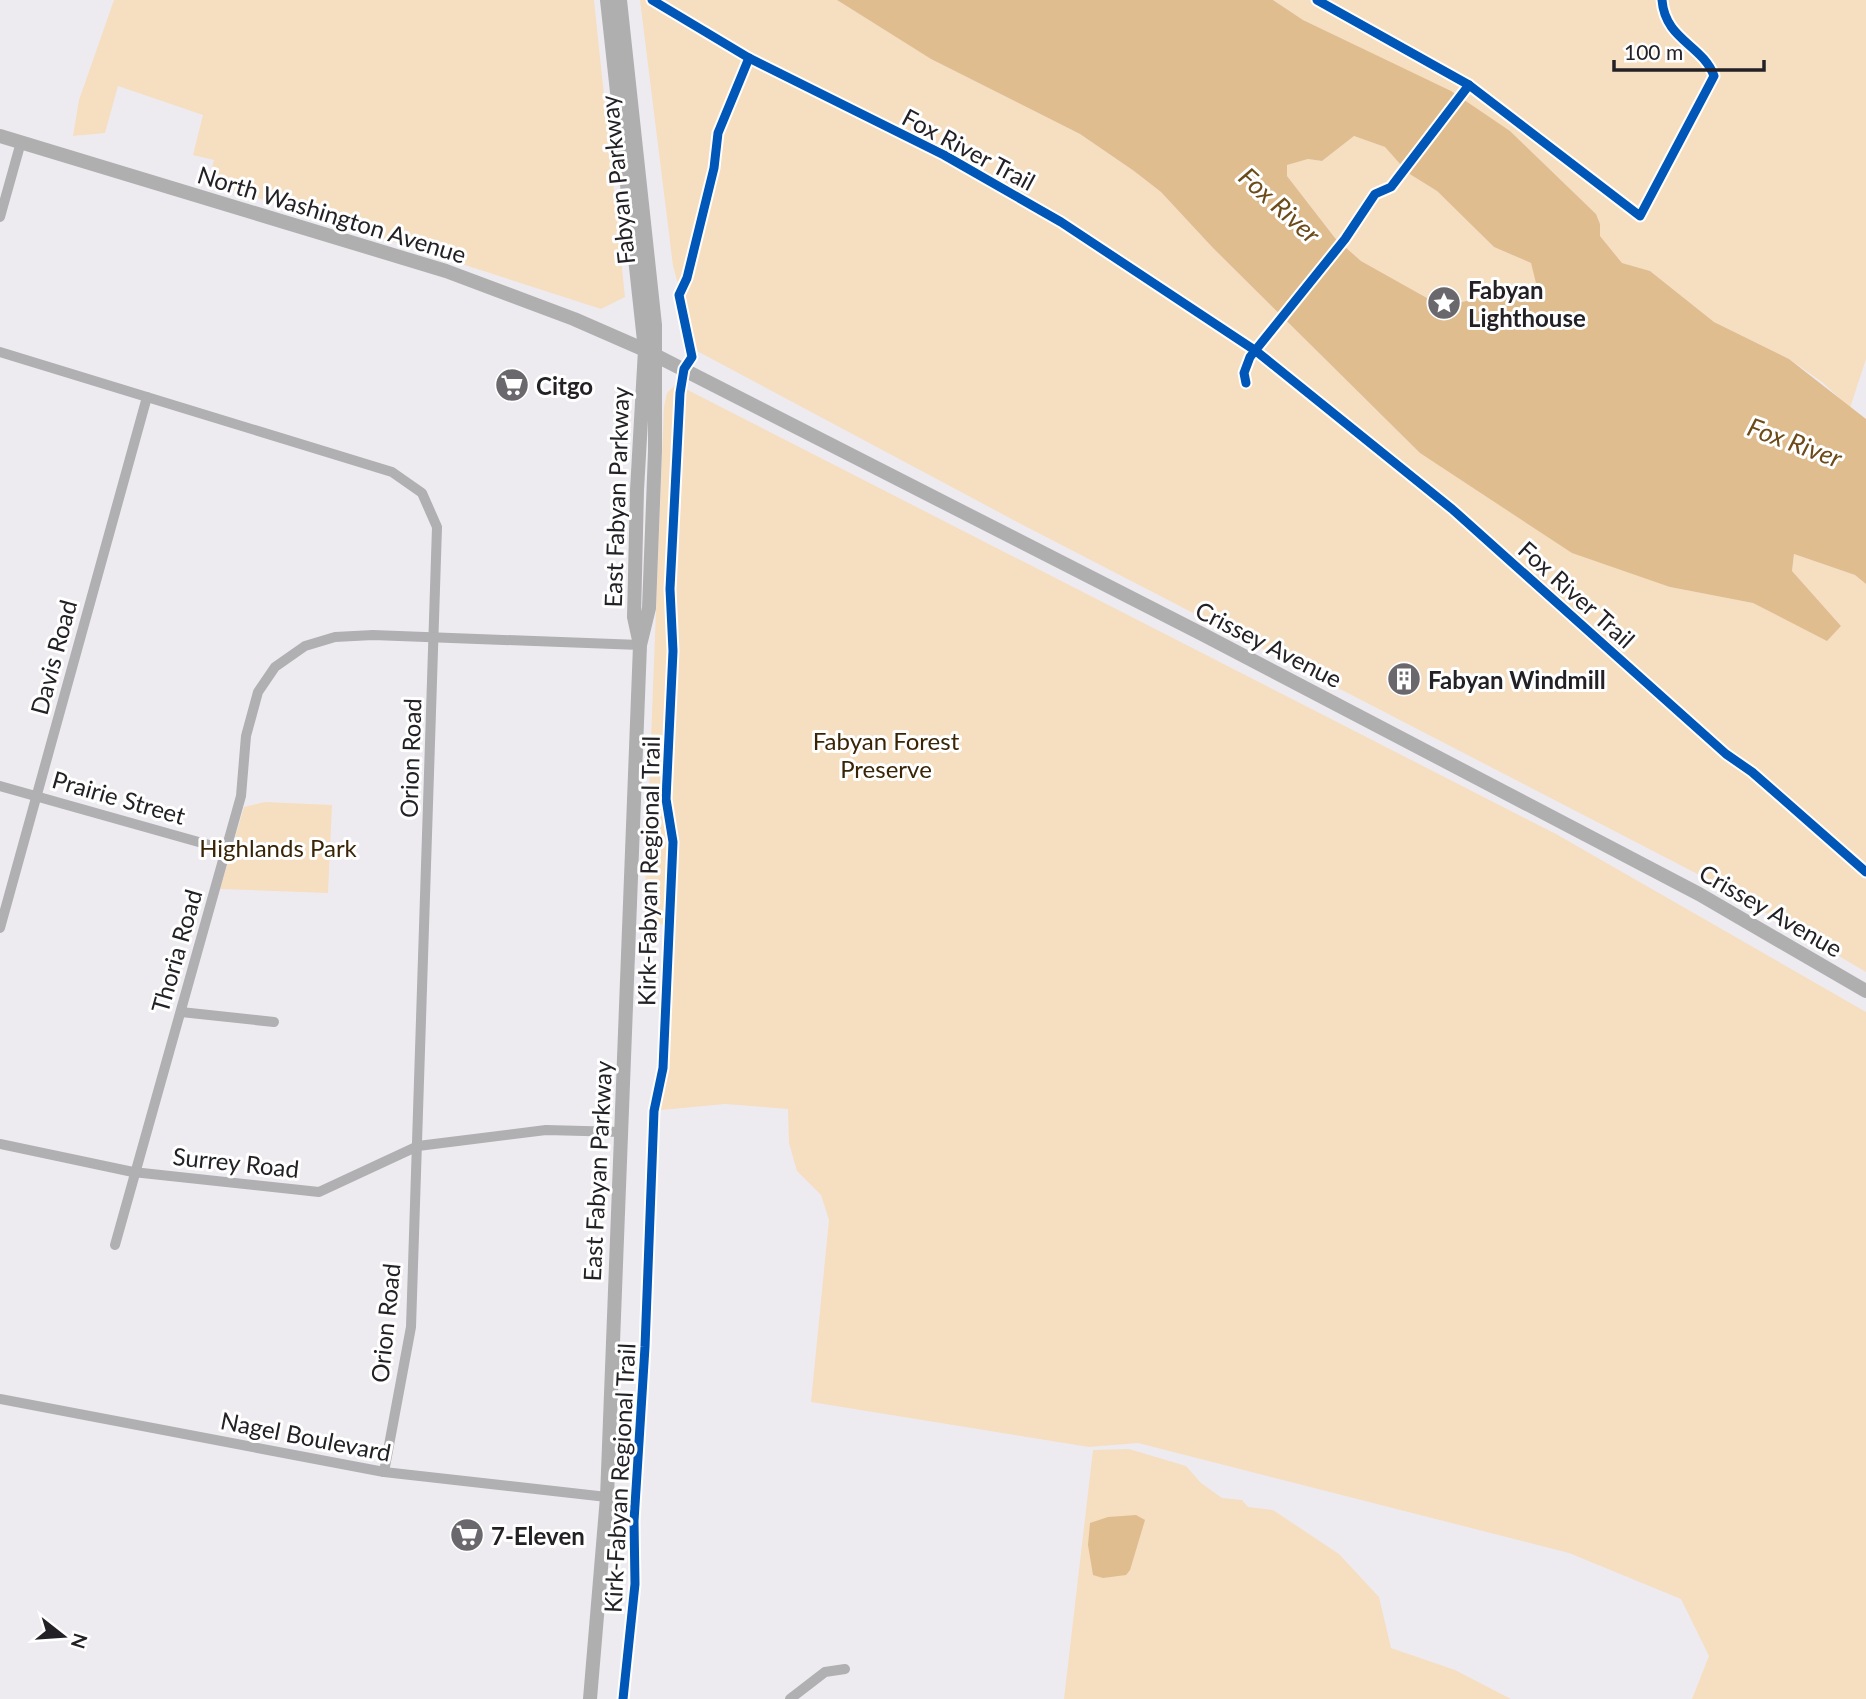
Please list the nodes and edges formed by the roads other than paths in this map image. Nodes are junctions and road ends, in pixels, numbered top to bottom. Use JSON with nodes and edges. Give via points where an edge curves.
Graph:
{"nodes":[{"id":1,"x":607,"y":0,"type":"edge"},
{"id":2,"x":620,"y":0,"type":"edge"},
{"id":3,"x":0,"y":135,"type":"edge"},
{"id":4,"x":21,"y":142,"type":"junction"},
{"id":5,"x":633,"y":178,"type":"junction"},
{"id":6,"x":0,"y":217,"type":"edge"},
{"id":7,"x":0,"y":352,"type":"edge"},
{"id":8,"x":650,"y":352,"type":"junction"},
{"id":9,"x":147,"y":397,"type":"junction"},
{"id":10,"x":435,"y":637,"type":"junction"},
{"id":11,"x":640,"y":645,"type":"junction"},
{"id":12,"x":0,"y":786,"type":"edge"},
{"id":13,"x":37,"y":796,"type":"junction"},
{"id":14,"x":227,"y":850,"type":"junction"},
{"id":15,"x":0,"y":928,"type":"edge"},
{"id":16,"x":1866,"y":991,"type":"edge"},
{"id":17,"x":181,"y":1012,"type":"junction"},
{"id":18,"x":274,"y":1022,"type":"dead end"},
{"id":19,"x":622,"y":1132,"type":"junction"},
{"id":20,"x":0,"y":1144,"type":"edge"},
{"id":21,"x":418,"y":1146,"type":"junction"},
{"id":22,"x":133,"y":1172,"type":"junction"},
{"id":23,"x":115,"y":1245,"type":"dead end"},
{"id":24,"x":0,"y":1399,"type":"edge"},
{"id":25,"x":384,"y":1472,"type":"junction"},
{"id":26,"x":607,"y":1497,"type":"junction"},
{"id":27,"x":845,"y":1669,"type":"dead end"},
{"id":28,"x":590,"y":1699,"type":"edge"},
{"id":29,"x":790,"y":1699,"type":"edge"}],
"edges":[{"from":1,"to":5,"type":"main road","name":"Fabyan Parkway"},
{"from":2,"to":5,"type":"main road","name":"Fabyan Parkway"},
{"from":3,"to":4,"type":"main road","name":"North Washington Avenue"},
{"from":4,"to":6,"type":"street"},
{"from":4,"to":8,"type":"main road","name":"North Washington Avenue","via":[[446,271]]},
{"from":5,"to":8,"type":"main road","name":"Fabyan Parkway"},
{"from":7,"to":9,"type":"street","name":"Orion Road"},
{"from":8,"to":11,"type":"main road","name":"East Fabyan Parkway","via":[[635,604]]},
{"from":8,"to":16,"type":"main road","name":"Crissey Avenue","via":[[1699,894]]},
{"from":9,"to":10,"type":"street","name":"Orion Road","via":[[392,472],[422,493],[437,527]]},
{"from":9,"to":13,"type":"street","name":"Davis Road"},
{"from":10,"to":11,"type":"street","name":"Thoria Road"},
{"from":10,"to":14,"type":"street","name":"Thoria Road","via":[[335,637],[305,646],[275,667],[250,710],[241,796]]},
{"from":10,"to":21,"type":"street","name":"Orion Road"},
{"from":11,"to":19,"type":"main road","name":"East Fabyan Parkway"},
{"from":12,"to":13,"type":"street","name":"Prairie Street"},
{"from":13,"to":14,"type":"street","name":"Prairie Street"},
{"from":13,"to":15,"type":"street","name":"Davis Road"},
{"from":14,"to":17,"type":"street","name":"Thoria Road"},
{"from":17,"to":18,"type":"street"},
{"from":17,"to":22,"type":"street","name":"Thoria Road"},
{"from":19,"to":21,"type":"street","name":"Surrey Road","via":[[546,1130]]},
{"from":19,"to":26,"type":"main road","name":"East Fabyan Parkway"},
{"from":20,"to":22,"type":"street","name":"Surrey Road"},
{"from":21,"to":22,"type":"street","name":"Surrey Road","via":[[319,1192]]},
{"from":21,"to":25,"type":"street","name":"Orion Road","via":[[411,1327]]},
{"from":22,"to":23,"type":"street","name":"Thoria Road"},
{"from":24,"to":25,"type":"street","name":"Nagel Boulevard"},
{"from":25,"to":26,"type":"street","name":"Nagel Boulevard"},
{"from":26,"to":28,"type":"main road","name":"East Fabyan Parkway"},
{"from":27,"to":29,"type":"street","via":[[825,1672]]}]}
